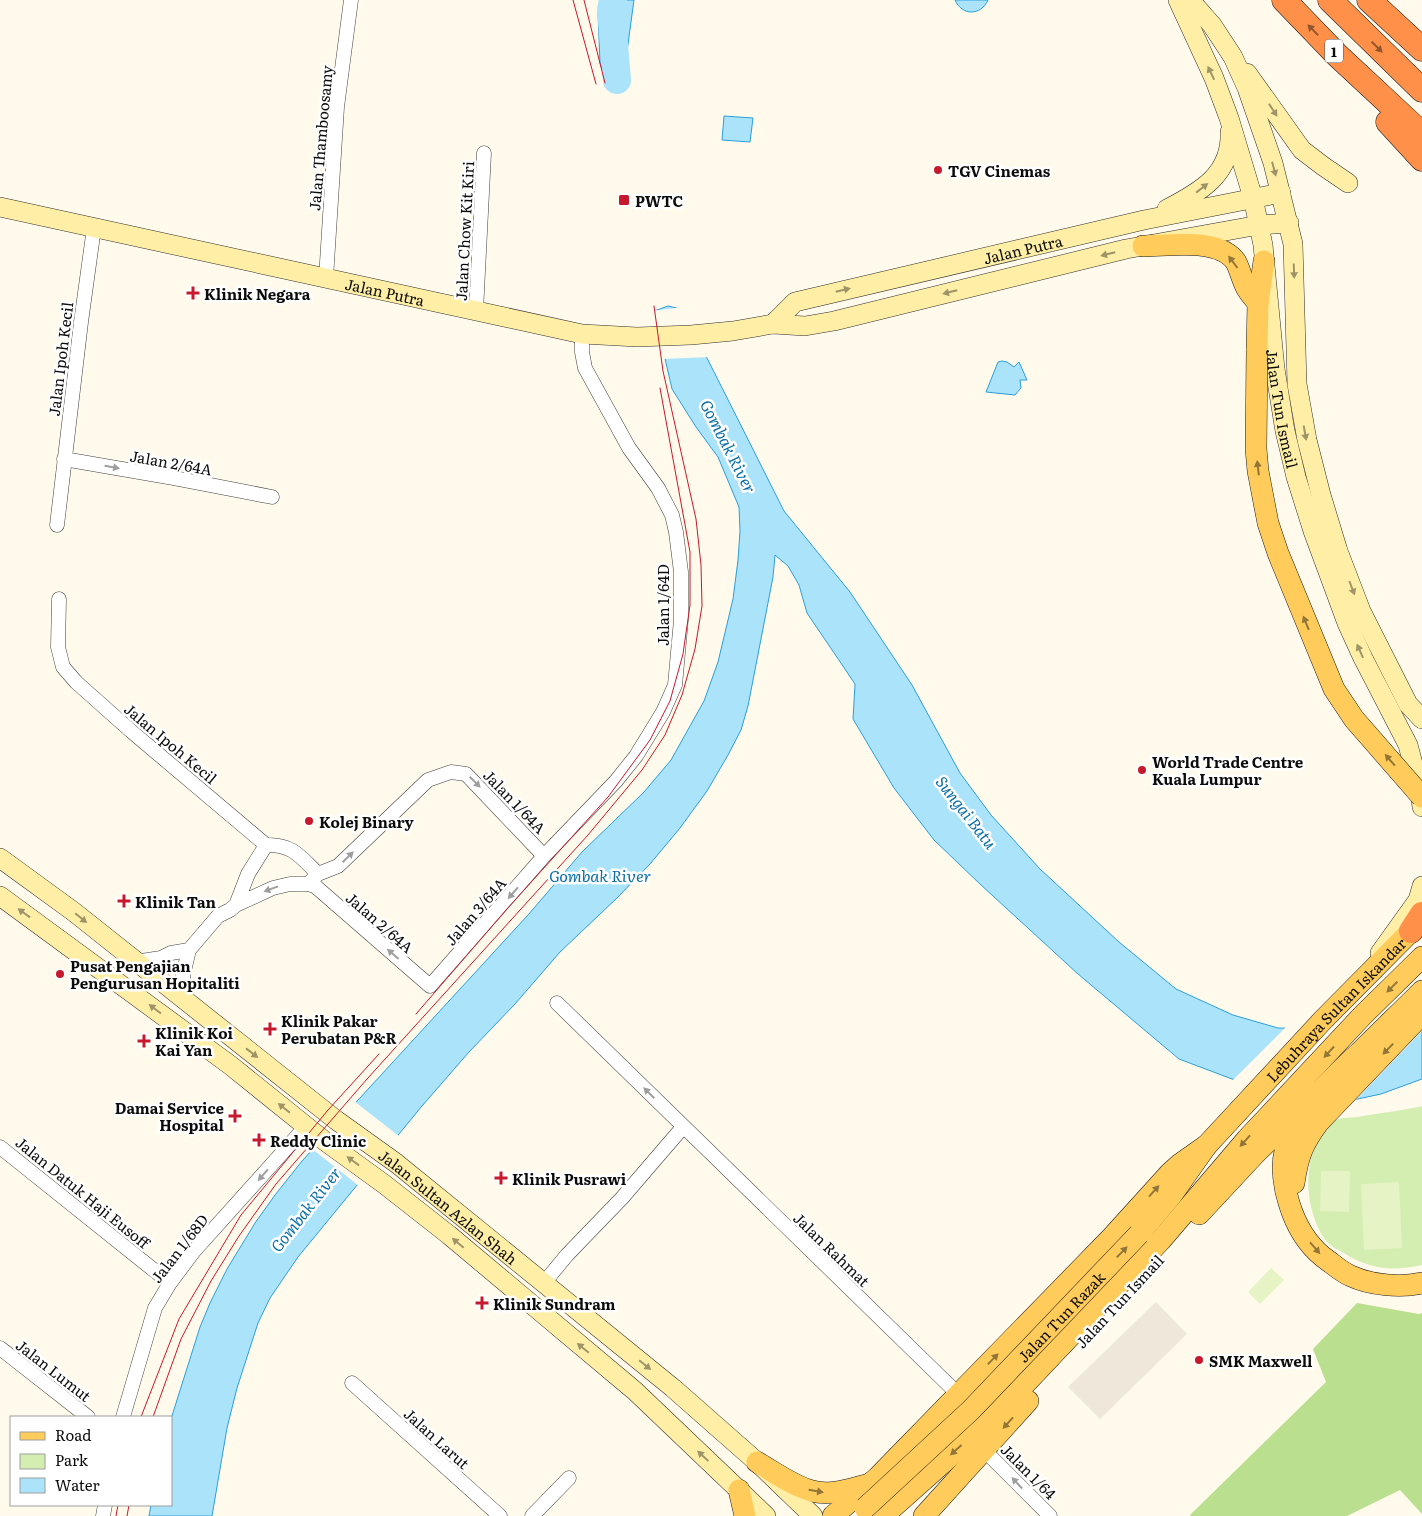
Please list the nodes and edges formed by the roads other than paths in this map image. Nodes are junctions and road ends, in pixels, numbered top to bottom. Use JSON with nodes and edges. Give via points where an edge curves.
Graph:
{"nodes":[{"id":1,"x":351,"y":0,"type":"edge"},
{"id":2,"x":1178,"y":0,"type":"edge"},
{"id":3,"x":1190,"y":0,"type":"edge"},
{"id":4,"x":1284,"y":0,"type":"edge"},
{"id":5,"x":1330,"y":0,"type":"edge"},
{"id":6,"x":1369,"y":0,"type":"edge"},
{"id":7,"x":1422,"y":49,"type":"edge"},
{"id":8,"x":1337,"y":55,"type":"junction"},
{"id":9,"x":1233,"y":57,"type":"junction"},
{"id":10,"x":1422,"y":90,"type":"edge"},
{"id":11,"x":1229,"y":118,"type":"junction"},
{"id":12,"x":1422,"y":134,"type":"edge"},
{"id":13,"x":484,"y":153,"type":"dead end"},
{"id":14,"x":1422,"y":159,"type":"edge"},
{"id":15,"x":1348,"y":183,"type":"dead end"},
{"id":16,"x":1281,"y":193,"type":"junction"},
{"id":17,"x":1253,"y":198,"type":"junction"},
{"id":18,"x":0,"y":207,"type":"edge"},
{"id":19,"x":1144,"y":220,"type":"junction"},
{"id":20,"x":1289,"y":222,"type":"junction"},
{"id":21,"x":1259,"y":225,"type":"junction"},
{"id":22,"x":94,"y":228,"type":"junction"},
{"id":23,"x":1143,"y":246,"type":"junction"},
{"id":24,"x":1264,"y":261,"type":"junction"},
{"id":25,"x":326,"y":278,"type":"junction"},
{"id":26,"x":1258,"y":303,"type":"junction"},
{"id":27,"x":476,"y":311,"type":"junction"},
{"id":28,"x":773,"y":324,"type":"junction"},
{"id":29,"x":582,"y":334,"type":"junction"},
{"id":30,"x":64,"y":459,"type":"junction"},
{"id":31,"x":272,"y":497,"type":"dead end"},
{"id":32,"x":57,"y":525,"type":"dead end"},
{"id":33,"x":58,"y":599,"type":"dead end"},
{"id":34,"x":1422,"y":718,"type":"edge"},
{"id":35,"x":1422,"y":797,"type":"edge"},
{"id":36,"x":1422,"y":807,"type":"edge"},
{"id":37,"x":266,"y":845,"type":"junction"},
{"id":38,"x":544,"y":856,"type":"junction"},
{"id":39,"x":0,"y":858,"type":"edge"},
{"id":40,"x":313,"y":879,"type":"junction"},
{"id":41,"x":1422,"y":886,"type":"edge"},
{"id":42,"x":0,"y":896,"type":"edge"},
{"id":43,"x":236,"y":904,"type":"junction"},
{"id":44,"x":1419,"y":920,"type":"edge"},
{"id":45,"x":189,"y":950,"type":"junction"},
{"id":46,"x":1422,"y":957,"type":"edge"},
{"id":47,"x":135,"y":962,"type":"junction"},
{"id":48,"x":430,"y":986,"type":"joint"},
{"id":49,"x":1422,"y":991,"type":"edge"},
{"id":50,"x":1350,"y":994,"type":"junction"},
{"id":51,"x":186,"y":1001,"type":"junction"},
{"id":52,"x":557,"y":1003,"type":"dead end"},
{"id":53,"x":1422,"y":1014,"type":"edge"},
{"id":54,"x":1318,"y":1092,"type":"junction"},
{"id":55,"x":1248,"y":1099,"type":"joint"},
{"id":56,"x":1278,"y":1106,"type":"joint"},
{"id":57,"x":303,"y":1123,"type":"junction"},
{"id":58,"x":683,"y":1127,"type":"junction"},
{"id":59,"x":1207,"y":1146,"type":"junction"},
{"id":60,"x":0,"y":1147,"type":"edge"},
{"id":61,"x":1254,"y":1154,"type":"junction"},
{"id":62,"x":1293,"y":1218,"type":"junction"},
{"id":63,"x":1166,"y":1233,"type":"junction"},
{"id":64,"x":170,"y":1283,"type":"junction"},
{"id":65,"x":543,"y":1284,"type":"junction"},
{"id":66,"x":1422,"y":1284,"type":"edge"},
{"id":67,"x":0,"y":1348,"type":"edge"},
{"id":68,"x":352,"y":1384,"type":"dead end"},
{"id":69,"x":958,"y":1394,"type":"junction"},
{"id":70,"x":87,"y":1416,"type":"edge"},
{"id":71,"x":123,"y":1416,"type":"edge"},
{"id":72,"x":984,"y":1450,"type":"junction"},
{"id":73,"x":757,"y":1462,"type":"junction"},
{"id":74,"x":569,"y":1478,"type":"dead end"},
{"id":75,"x":873,"y":1481,"type":"junction"},
{"id":76,"x":739,"y":1490,"type":"junction"},
{"id":77,"x":500,"y":1516,"type":"edge"},
{"id":78,"x":532,"y":1516,"type":"edge"},
{"id":79,"x":745,"y":1516,"type":"edge"},
{"id":80,"x":766,"y":1516,"type":"edge"},
{"id":81,"x":813,"y":1516,"type":"edge"},
{"id":82,"x":833,"y":1516,"type":"edge"},
{"id":83,"x":854,"y":1516,"type":"edge"},
{"id":84,"x":879,"y":1516,"type":"edge"},
{"id":85,"x":883,"y":1516,"type":"edge"},
{"id":86,"x":924,"y":1516,"type":"edge"},
{"id":87,"x":1050,"y":1516,"type":"edge"}],
"edges":[{"from":1,"to":25,"type":"street","name":"Jalan Thamboosamy","via":[[337,107]]},
{"from":11,"to":2,"type":"street","name":"Jalan Tun Ismail","one_way":true},
{"from":3,"to":9,"type":"street","name":"Jalan Tun Ismail","via":[[1212,25]]},
{"from":8,"to":4,"type":"highway","number":"1","one_way":true},
{"from":5,"to":10,"type":"highway","number":"1","one_way":true},
{"from":6,"to":7,"type":"highway"},
{"from":8,"to":12,"type":"highway","number":"1"},
{"from":8,"to":14,"type":"highway","via":[[1376,109]]},
{"from":9,"to":15,"type":"street","one_way":true,"via":[[1302,150]]},
{"from":9,"to":16,"type":"street","name":"Jalan Tun Ismail","one_way":true},
{"from":11,"to":17,"type":"street","name":"Jalan Tun Ismail"},
{"from":19,"to":11,"type":"street","one_way":true,"via":[[1190,197],[1216,176],[1223,167],[1231,142]]},
{"from":13,"to":27,"type":"street","name":"Jalan Chow Kit Kiri"},
{"from":16,"to":17,"type":"street","name":"Jalan Putra"},
{"from":16,"to":20,"type":"street","name":"Jalan Tun Ismail"},
{"from":17,"to":19,"type":"street","name":"Jalan Putra"},
{"from":17,"to":21,"type":"street","name":"Jalan Tun Ismail"},
{"from":18,"to":22,"type":"street","name":"Jalan Putra"},
{"from":28,"to":19,"type":"street","name":"Jalan Putra","one_way":true,"via":[[795,302]]},
{"from":20,"to":21,"type":"street","name":"Jalan Putra"},
{"from":20,"to":34,"type":"street","name":"Jalan Tun Ismail","one_way":true,"via":[[1293,244],[1297,384],[1321,495],[1361,611],[1404,698]]},
{"from":21,"to":23,"type":"street","name":"Jalan Putra"},
{"from":21,"to":24,"type":"street","name":"Jalan Tun Ismail"},
{"from":22,"to":25,"type":"street","name":"Jalan Putra"},
{"from":22,"to":30,"type":"street","name":"Jalan Ipoh Kecil"},
{"from":26,"to":23,"type":"main road","one_way":true,"via":[[1247,289],[1235,262],[1214,247]]},
{"from":23,"to":28,"type":"street","name":"Jalan Putra","one_way":true,"via":[[834,321],[804,326]]},
{"from":24,"to":26,"type":"main road"},
{"from":36,"to":24,"type":"street","name":"Jalan Tun Ismail","one_way":true,"via":[[1408,745],[1347,623],[1296,477],[1274,369]]},
{"from":25,"to":27,"type":"street","name":"Jalan Putra"},
{"from":35,"to":26,"type":"main road","one_way":true,"bridge":true,"via":[[1354,719],[1334,689],[1268,523],[1256,449]]},
{"from":27,"to":29,"type":"street","name":"Jalan Putra"},
{"from":28,"to":29,"type":"street","name":"Jalan Putra","via":[[691,335]]},
{"from":29,"to":38,"type":"street","name":"Jalan 1/64D","via":[[585,368],[629,448],[658,488],[672,515],[681,572],[682,620],[675,685],[664,712],[616,781]]},
{"from":30,"to":31,"type":"street","name":"Jalan 2/64A","one_way":true},
{"from":30,"to":32,"type":"street","name":"Jalan Ipoh Kecil"},
{"from":33,"to":37,"type":"street","name":"Jalan Ipoh Kecil","via":[[58,647],[63,667],[131,731]]},
{"from":37,"to":40,"type":"street","via":[[280,844],[294,850]]},
{"from":37,"to":43,"type":"street","via":[[248,874]]},
{"from":40,"to":38,"type":"street","name":"Jalan 1/64A","one_way":true,"via":[[338,866],[428,780],[451,772],[466,774]]},
{"from":38,"to":48,"type":"street","name":"Jalan 3/64A","one_way":true},
{"from":39,"to":47,"type":"street","name":"Jalan Sultan Azlan Shah","one_way":true},
{"from":40,"to":43,"type":"street","name":"Jalan 1/64A","one_way":true,"via":[[273,888]]},
{"from":48,"to":40,"type":"street","name":"Jalan 2/64A","one_way":true,"via":[[315,886]]},
{"from":41,"to":50,"type":"street","via":[[1418,900]]},
{"from":57,"to":42,"type":"street","name":"Jalan Sultan Azlan Shah","one_way":true},
{"from":43,"to":45,"type":"street","name":"Jalan 1/64A","via":[[218,916]]},
{"from":44,"to":50,"type":"main road","name":"Lebuhraya Sultan Iskandar"},
{"from":45,"to":47,"type":"street"},
{"from":45,"to":51,"type":"street","name":"Jalan 1/64A","via":[[183,975]]},
{"from":46,"to":56,"type":"main road","name":"Lebuhraya Sultan Iskandar","one_way":true},
{"from":47,"to":51,"type":"street","name":"Jalan Sultan Azlan Shah"},
{"from":49,"to":54,"type":"main road"},
{"from":50,"to":55,"type":"main road","name":"Lebuhraya Sultan Iskandar"},
{"from":51,"to":65,"type":"street","name":"Jalan Sultan Azlan Shah","one_way":true,"via":[[336,1120],[396,1163]]},
{"from":58,"to":52,"type":"street","name":"Jalan Rahmat","one_way":true},
{"from":53,"to":62,"type":"main road","one_way":true,"via":[[1318,1122],[1306,1140],[1297,1160]]},
{"from":54,"to":61,"type":"main road","name":"Jalan Tun Ismail"},
{"from":54,"to":62,"type":"main road","via":[[1291,1133],[1284,1152],[1286,1196]]},
{"from":55,"to":59,"type":"main road","name":"Jalan Tun Razak"},
{"from":56,"to":63,"type":"main road","name":"Jalan Tun Razak","one_way":true},
{"from":57,"to":64,"type":"street","name":"Jalan 1/68D","one_way":true,"via":[[300,1133],[194,1251]]},
{"from":76,"to":57,"type":"street","name":"Jalan Sultan Azlan Shah","one_way":true,"via":[[635,1391],[449,1235]]},
{"from":58,"to":65,"type":"street"},
{"from":58,"to":69,"type":"street","name":"Jalan Rahmat"},
{"from":69,"to":59,"type":"main road","one_way":true,"via":[[1170,1173]]},
{"from":83,"to":59,"type":"main road","name":"Jalan Tun Razak","one_way":true,"bridge":true,"via":[[971,1410],[1140,1234]]},
{"from":60,"to":64,"type":"street","name":"Jalan Datuk Haji Eusoff"},
{"from":61,"to":63,"type":"main road"},
{"from":61,"to":72,"type":"main road","name":"Jalan Tun Ismail","one_way":true},
{"from":62,"to":66,"type":"main road","one_way":true,"via":[[1319,1253],[1351,1276],[1396,1285]]},
{"from":63,"to":85,"type":"main road","name":"Jalan Tun Razak","one_way":true,"via":[[991,1420]]},
{"from":64,"to":71,"type":"street","name":"Jalan 1/68D","via":[[156,1308]]},
{"from":65,"to":73,"type":"street","name":"Jalan Sultan Azlan Shah","one_way":true,"via":[[672,1388]]},
{"from":67,"to":70,"type":"street","name":"Jalan Lumut"},
{"from":68,"to":77,"type":"street","name":"Jalan Larut"},
{"from":69,"to":75,"type":"main road"},
{"from":72,"to":86,"type":"main road","name":"Jalan Tun Ismail"},
{"from":87,"to":72,"type":"street","name":"Jalan 1/64","one_way":true},
{"from":73,"to":75,"type":"main road","one_way":true,"via":[[812,1491],[842,1491]]},
{"from":73,"to":81,"type":"street","name":"Jalan Sultan Azlan Shah"},
{"from":74,"to":78,"type":"street"},
{"from":75,"to":82,"type":"main road"},
{"from":75,"to":84,"type":"main road","via":[[872,1502]]},
{"from":76,"to":79,"type":"main road"},
{"from":76,"to":80,"type":"street","name":"Jalan Sultan Azlan Shah"}]}
